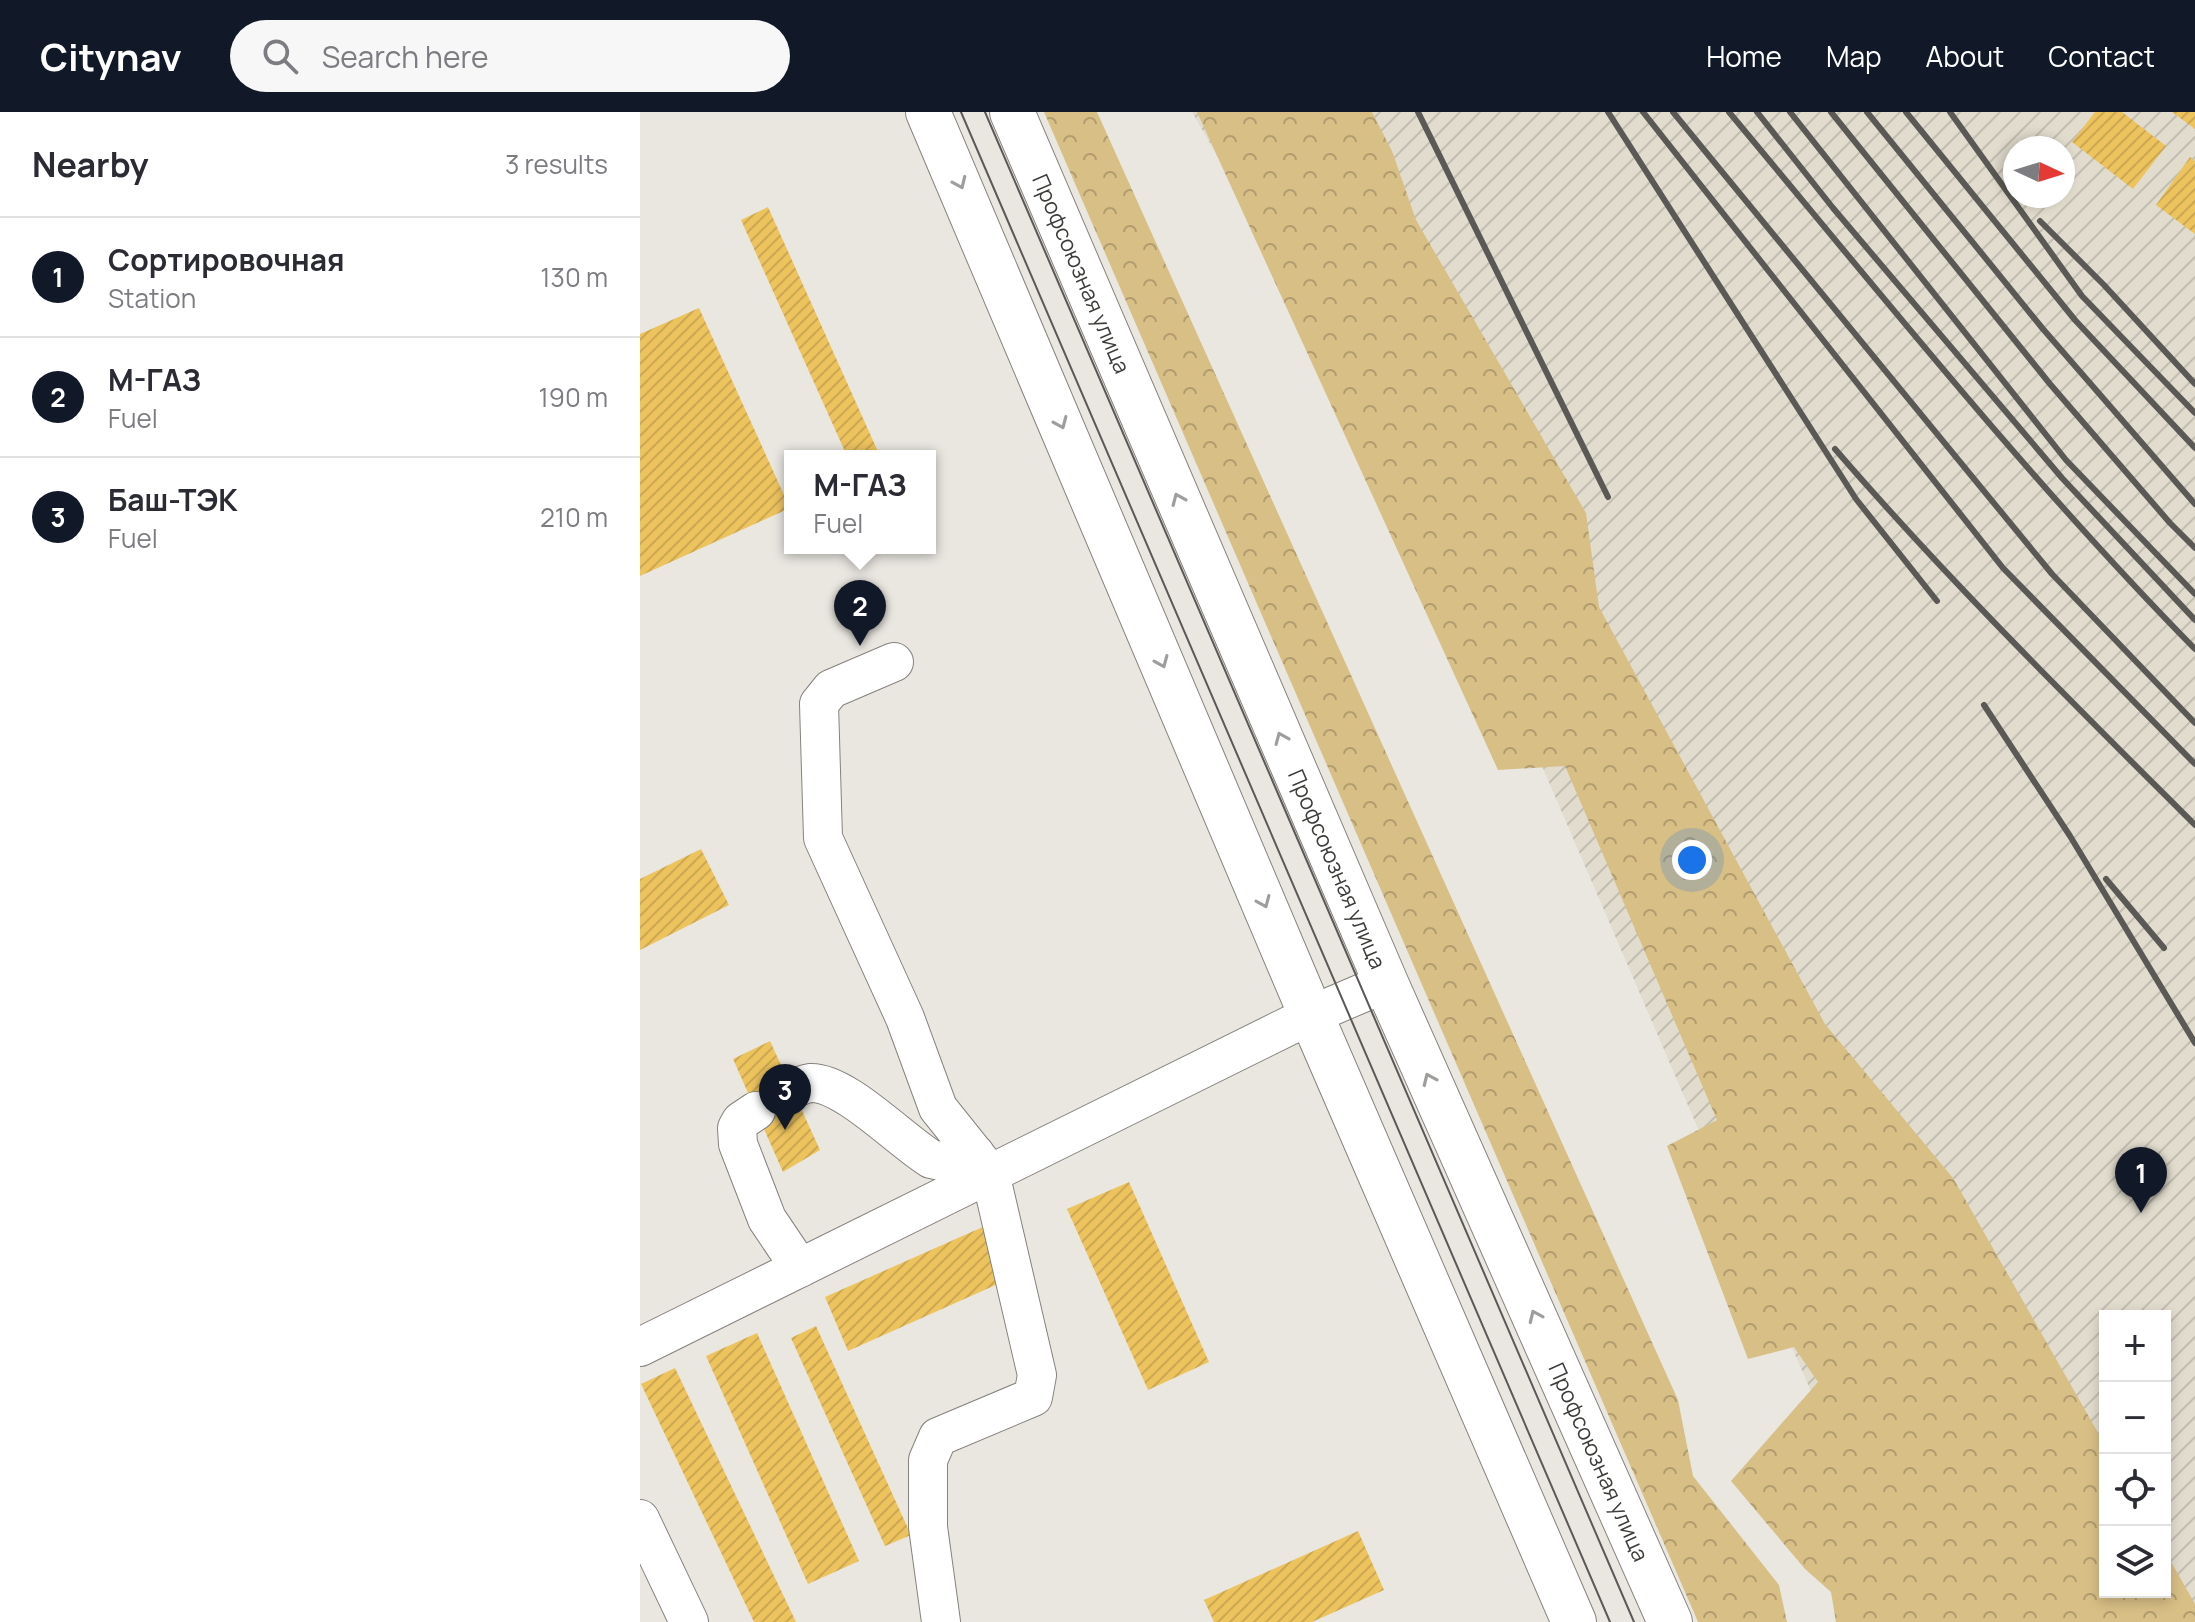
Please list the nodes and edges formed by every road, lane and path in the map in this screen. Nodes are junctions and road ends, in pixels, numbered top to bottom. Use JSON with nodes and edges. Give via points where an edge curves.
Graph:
{"nodes":[{"id":1,"x":928,"y":112,"type":"edge"},
{"id":2,"x":1012,"y":112,"type":"edge"},
{"id":3,"x":894,"y":662,"type":"dead end"},
{"id":4,"x":1386,"y":983,"type":"junction"},
{"id":5,"x":1311,"y":1015,"type":"junction"},
{"id":6,"x":792,"y":1090,"type":"dead end"},
{"id":7,"x":756,"y":1111,"type":"dead end"},
{"id":8,"x":982,"y":1163,"type":"junction"},
{"id":9,"x":800,"y":1268,"type":"junction"},
{"id":10,"x":640,"y":1347,"type":"edge"},
{"id":11,"x":640,"y":1519,"type":"edge"},
{"id":12,"x":689,"y":1622,"type":"edge"},
{"id":13,"x":941,"y":1622,"type":"edge"},
{"id":14,"x":1574,"y":1622,"type":"edge"},
{"id":15,"x":1670,"y":1622,"type":"edge"}],
"edges":[{"from":1,"to":5,"type":"main road","one_way":true},
{"from":4,"to":2,"type":"main road","name":"Профсоюзная улица","one_way":true},
{"from":3,"to":8,"type":"street","via":[[831,689],[819,704],[823,838],[905,1018],[938,1108]]},
{"from":4,"to":5,"type":"street"},
{"from":15,"to":4,"type":"main road","name":"Профсоюзная улица","one_way":true},
{"from":5,"to":8,"type":"street"},
{"from":5,"to":14,"type":"main road"},
{"from":6,"to":8,"type":"street","via":[[815,1083],[846,1095],[935,1160]]},
{"from":7,"to":9,"type":"street","via":[[737,1128],[738,1144],[767,1219]]},
{"from":8,"to":9,"type":"street"},
{"from":8,"to":13,"type":"street","via":[[1037,1375],[1033,1397],[938,1437],[928,1460],[928,1527]]},
{"from":9,"to":10,"type":"street"},
{"from":11,"to":12,"type":"street"}]}
